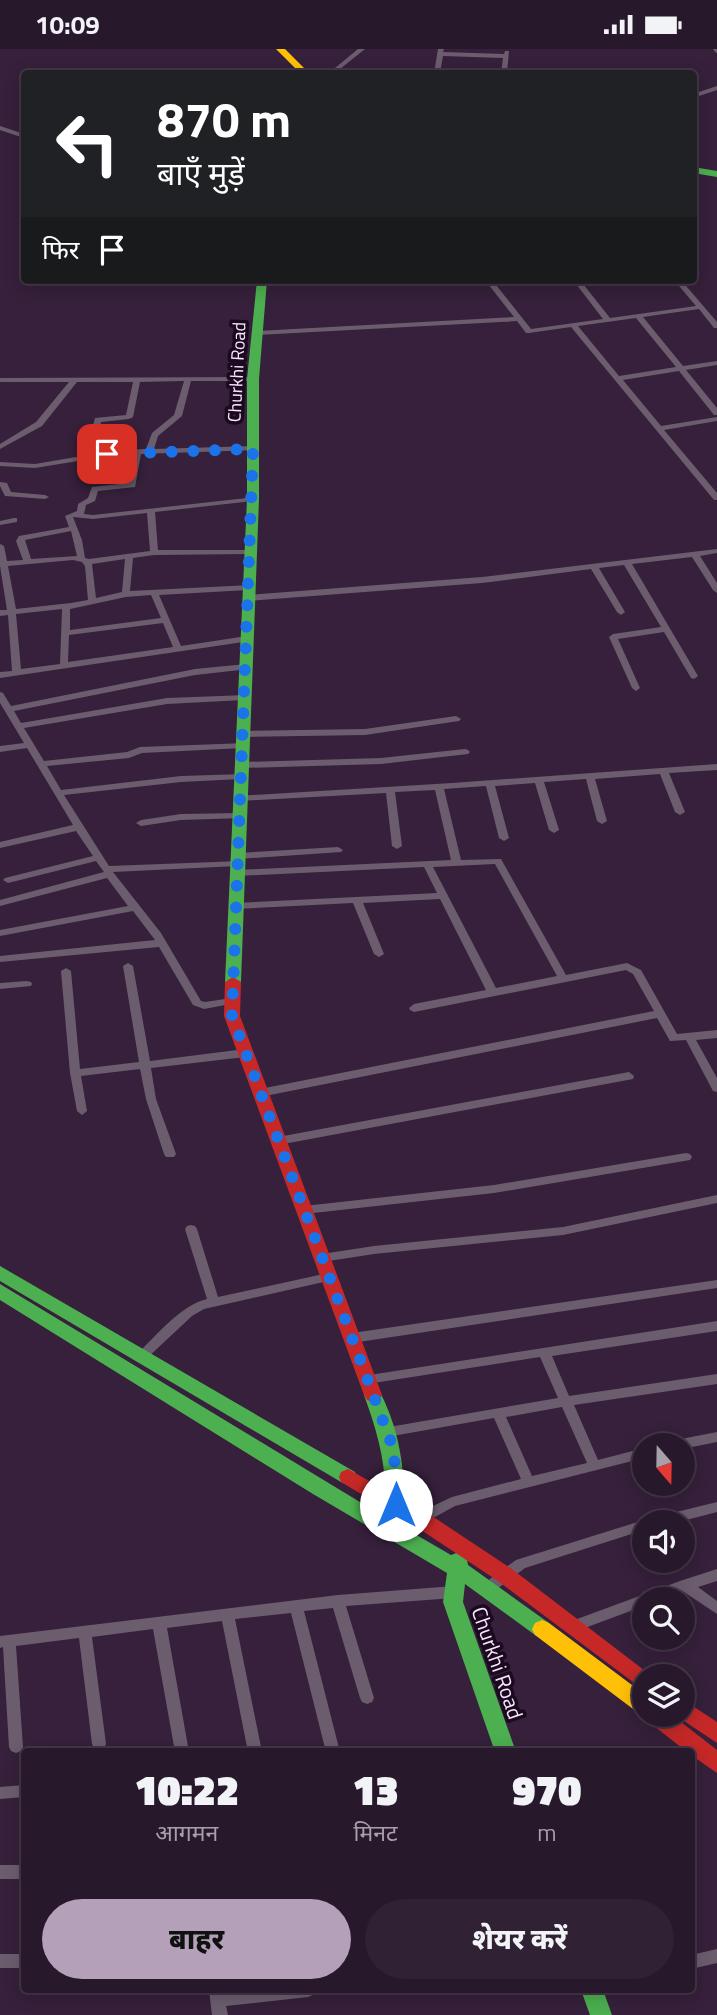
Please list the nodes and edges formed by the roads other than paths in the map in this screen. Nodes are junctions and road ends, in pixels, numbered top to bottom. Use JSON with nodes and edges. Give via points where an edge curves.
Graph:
{"nodes":[{"id":1,"x":280,"y":49,"type":"edge"},
{"id":2,"x":362,"y":49,"type":"edge"},
{"id":3,"x":441,"y":51,"type":"edge"},
{"id":4,"x":352,"y":52,"type":"edge"},
{"id":5,"x":507,"y":52,"type":"edge"},
{"id":6,"x":302,"y":70,"type":"edge"},
{"id":7,"x":335,"y":70,"type":"edge"},
{"id":8,"x":438,"y":70,"type":"edge"},
{"id":9,"x":504,"y":70,"type":"edge"},
{"id":10,"x":717,"y":88,"type":"edge"},
{"id":11,"x":697,"y":95,"type":"edge"},
{"id":12,"x":0,"y":128,"type":"edge"},
{"id":13,"x":21,"y":135,"type":"edge"},
{"id":14,"x":697,"y":171,"type":"edge"},
{"id":15,"x":717,"y":174,"type":"edge"},
{"id":16,"x":262,"y":284,"type":"edge"},
{"id":17,"x":491,"y":284,"type":"edge"},
{"id":18,"x":579,"y":284,"type":"edge"},
{"id":19,"x":681,"y":284,"type":"edge"},
{"id":20,"x":701,"y":307,"type":"junction"},
{"id":21,"x":638,"y":316,"type":"junction"},
{"id":22,"x":517,"y":319,"type":"junction"},
{"id":23,"x":609,"y":321,"type":"junction"},
{"id":24,"x":574,"y":326,"type":"junction"},
{"id":25,"x":717,"y":326,"type":"edge"},
{"id":26,"x":257,"y":333,"type":"junction"},
{"id":27,"x":717,"y":363,"type":"edge"},
{"id":28,"x":680,"y":369,"type":"junction"},
{"id":29,"x":619,"y":377,"type":"junction"},
{"id":30,"x":188,"y":379,"type":"junction"},
{"id":31,"x":253,"y":379,"type":"junction"},
{"id":32,"x":0,"y":380,"type":"edge"},
{"id":33,"x":75,"y":380,"type":"junction"},
{"id":34,"x":137,"y":380,"type":"junction"},
{"id":35,"x":717,"y":413,"type":"edge"},
{"id":36,"x":717,"y":419,"type":"edge"},
{"id":37,"x":660,"y":428,"type":"junction"},
{"id":38,"x":3,"y":443,"type":"edge"},
{"id":39,"x":253,"y":449,"type":"junction"},
{"id":40,"x":138,"y":451,"type":"junction"},
{"id":41,"x":149,"y":451,"type":"junction"},
{"id":42,"x":86,"y":457,"type":"junction"},
{"id":43,"x":0,"y":464,"type":"edge"},
{"id":44,"x":0,"y":484,"type":"edge"},
{"id":45,"x":45,"y":496,"type":"dead end"},
{"id":46,"x":717,"y":498,"type":"edge"},
{"id":47,"x":253,"y":499,"type":"junction"},
{"id":48,"x":151,"y":510,"type":"junction"},
{"id":49,"x":79,"y":513,"type":"junction"},
{"id":50,"x":14,"y":520,"type":"dead end"},
{"id":51,"x":0,"y":523,"type":"edge"},
{"id":52,"x":74,"y":528,"type":"junction"},
{"id":53,"x":20,"y":541,"type":"junction"},
{"id":54,"x":0,"y":547,"type":"edge"},
{"id":55,"x":717,"y":551,"type":"edge"},
{"id":56,"x":250,"y":552,"type":"junction"},
{"id":57,"x":154,"y":553,"type":"junction"},
{"id":58,"x":695,"y":554,"type":"junction"},
{"id":59,"x":129,"y":556,"type":"junction"},
{"id":60,"x":84,"y":560,"type":"junction"},
{"id":61,"x":28,"y":562,"type":"junction"},
{"id":62,"x":628,"y":563,"type":"junction"},
{"id":63,"x":4,"y":564,"type":"junction"},
{"id":64,"x":594,"y":568,"type":"junction"},
{"id":65,"x":717,"y":590,"type":"edge"},
{"id":66,"x":154,"y":592,"type":"junction"},
{"id":67,"x":247,"y":593,"type":"junction"},
{"id":68,"x":126,"y":594,"type":"junction"},
{"id":69,"x":5,"y":595,"type":"edge"},
{"id":70,"x":92,"y":601,"type":"junction"},
{"id":71,"x":66,"y":606,"type":"junction"},
{"id":72,"x":11,"y":611,"type":"junction"},
{"id":73,"x":621,"y":612,"type":"dead end"},
{"id":74,"x":0,"y":613,"type":"edge"},
{"id":75,"x":166,"y":620,"type":"junction"},
{"id":76,"x":667,"y":629,"type":"junction"},
{"id":77,"x":64,"y":633,"type":"junction"},
{"id":78,"x":247,"y":639,"type":"junction"},
{"id":79,"x":178,"y":649,"type":"junction"},
{"id":80,"x":64,"y":666,"type":"junction"},
{"id":81,"x":246,"y":667,"type":"junction"},
{"id":82,"x":18,"y":672,"type":"junction"},
{"id":83,"x":0,"y":675,"type":"edge"},
{"id":84,"x":694,"y":676,"type":"dead end"},
{"id":85,"x":636,"y":688,"type":"dead end"},
{"id":86,"x":0,"y":695,"type":"edge"},
{"id":87,"x":244,"y":697,"type":"junction"},
{"id":88,"x":10,"y":712,"type":"junction"},
{"id":89,"x":0,"y":717,"type":"edge"},
{"id":90,"x":456,"y":719,"type":"dead end"},
{"id":91,"x":19,"y":726,"type":"junction"},
{"id":92,"x":243,"y":740,"type":"junction"},
{"id":93,"x":30,"y":744,"type":"junction"},
{"id":94,"x":0,"y":749,"type":"edge"},
{"id":95,"x":465,"y":752,"type":"dead end"},
{"id":96,"x":41,"y":764,"type":"junction"},
{"id":97,"x":717,"y":768,"type":"edge"},
{"id":98,"x":242,"y":770,"type":"junction"},
{"id":99,"x":664,"y":771,"type":"junction"},
{"id":100,"x":590,"y":777,"type":"junction"},
{"id":101,"x":540,"y":780,"type":"junction"},
{"id":102,"x":490,"y":784,"type":"junction"},
{"id":103,"x":439,"y":787,"type":"junction"},
{"id":104,"x":390,"y":790,"type":"junction"},
{"id":105,"x":58,"y":793,"type":"junction"},
{"id":106,"x":240,"y":798,"type":"junction"},
{"id":107,"x":680,"y":812,"type":"dead end"},
{"id":108,"x":240,"y":816,"type":"junction"},
{"id":109,"x":602,"y":821,"type":"dead end"},
{"id":110,"x":141,"y":823,"type":"dead end"},
{"id":111,"x":79,"y":827,"type":"junction"},
{"id":112,"x":554,"y":830,"type":"dead end"},
{"id":113,"x":504,"y":838,"type":"dead end"},
{"id":114,"x":1,"y":845,"type":"edge"},
{"id":115,"x":397,"y":846,"type":"dead end"},
{"id":116,"x":338,"y":850,"type":"dead end"},
{"id":117,"x":99,"y":857,"type":"junction"},
{"id":118,"x":457,"y":863,"type":"junction"},
{"id":119,"x":238,"y":864,"type":"junction"},
{"id":120,"x":426,"y":864,"type":"junction"},
{"id":121,"x":108,"y":871,"type":"junction"},
{"id":122,"x":8,"y":880,"type":"dead end"},
{"id":123,"x":441,"y":895,"type":"junction"},
{"id":124,"x":358,"y":901,"type":"junction"},
{"id":125,"x":0,"y":903,"type":"edge"},
{"id":126,"x":236,"y":906,"type":"junction"},
{"id":127,"x":134,"y":908,"type":"junction"},
{"id":128,"x":0,"y":933,"type":"edge"},
{"id":129,"x":162,"y":943,"type":"junction"},
{"id":130,"x":379,"y":954,"type":"dead end"},
{"id":131,"x":0,"y":959,"type":"edge"},
{"id":132,"x":128,"y":966,"type":"dead end"},
{"id":133,"x":65,"y":971,"type":"dead end"},
{"id":134,"x":563,"y":978,"type":"junction"},
{"id":135,"x":27,"y":984,"type":"dead end"},
{"id":136,"x":0,"y":986,"type":"edge"},
{"id":137,"x":493,"y":993,"type":"junction"},
{"id":138,"x":232,"y":1001,"type":"junction"},
{"id":139,"x":414,"y":1008,"type":"dead end"},
{"id":140,"x":659,"y":1014,"type":"junction"},
{"id":141,"x":717,"y":1034,"type":"edge"},
{"id":142,"x":690,"y":1038,"type":"junction"},
{"id":143,"x":245,"y":1053,"type":"junction"},
{"id":144,"x":145,"y":1065,"type":"junction"},
{"id":145,"x":75,"y":1073,"type":"junction"},
{"id":146,"x":629,"y":1076,"type":"dead end"},
{"id":147,"x":717,"y":1088,"type":"edge"},
{"id":148,"x":260,"y":1093,"type":"junction"},
{"id":149,"x":82,"y":1111,"type":"dead end"},
{"id":150,"x":278,"y":1141,"type":"junction"},
{"id":151,"x":170,"y":1154,"type":"dead end"},
{"id":152,"x":686,"y":1157,"type":"dead end"},
{"id":153,"x":717,"y":1199,"type":"edge"},
{"id":154,"x":304,"y":1210,"type":"junction"},
{"id":155,"x":191,"y":1229,"type":"dead end"},
{"id":156,"x":322,"y":1258,"type":"junction"},
{"id":157,"x":0,"y":1273,"type":"edge"},
{"id":158,"x":328,"y":1277,"type":"junction"},
{"id":159,"x":717,"y":1285,"type":"edge"},
{"id":160,"x":0,"y":1291,"type":"edge"},
{"id":161,"x":213,"y":1300,"type":"junction"},
{"id":162,"x":717,"y":1326,"type":"edge"},
{"id":163,"x":352,"y":1338,"type":"junction"},
{"id":164,"x":544,"y":1352,"type":"junction"},
{"id":165,"x":141,"y":1357,"type":"junction"},
{"id":166,"x":367,"y":1379,"type":"junction"},
{"id":167,"x":717,"y":1379,"type":"edge"},
{"id":168,"x":565,"y":1402,"type":"junction"},
{"id":169,"x":498,"y":1413,"type":"junction"},
{"id":170,"x":387,"y":1432,"type":"junction"},
{"id":171,"x":717,"y":1437,"type":"edge"},
{"id":172,"x":695,"y":1441,"type":"edge"},
{"id":173,"x":632,"y":1456,"type":"edge"},
{"id":174,"x":594,"y":1465,"type":"junction"},
{"id":175,"x":528,"y":1481,"type":"junction"},
{"id":176,"x":396,"y":1505,"type":"junction"},
{"id":177,"x":717,"y":1507,"type":"edge"},
{"id":178,"x":695,"y":1512,"type":"edge"},
{"id":179,"x":419,"y":1519,"type":"junction"},
{"id":180,"x":391,"y":1527,"type":"junction"},
{"id":181,"x":632,"y":1529,"type":"edge"},
{"id":182,"x":464,"y":1547,"type":"junction"},
{"id":183,"x":456,"y":1568,"type":"junction"},
{"id":184,"x":505,"y":1575,"type":"junction"},
{"id":185,"x":717,"y":1575,"type":"edge"},
{"id":186,"x":685,"y":1585,"type":"junction"},
{"id":187,"x":680,"y":1587,"type":"edge"},
{"id":188,"x":488,"y":1588,"type":"junction"},
{"id":189,"x":454,"y":1593,"type":"junction"},
{"id":190,"x":338,"y":1601,"type":"junction"},
{"id":191,"x":632,"y":1605,"type":"edge"},
{"id":192,"x":296,"y":1606,"type":"junction"},
{"id":193,"x":717,"y":1608,"type":"edge"},
{"id":194,"x":227,"y":1614,"type":"junction"},
{"id":195,"x":159,"y":1623,"type":"junction"},
{"id":196,"x":573,"y":1626,"type":"junction"},
{"id":197,"x":85,"y":1632,"type":"junction"},
{"id":198,"x":5,"y":1641,"type":"edge"},
{"id":199,"x":632,"y":1670,"type":"edge"},
{"id":200,"x":632,"y":1697,"type":"edge"},
{"id":201,"x":367,"y":1698,"type":"dead end"},
{"id":202,"x":695,"y":1718,"type":"edge"},
{"id":203,"x":671,"y":1727,"type":"edge"},
{"id":204,"x":717,"y":1734,"type":"edge"},
{"id":205,"x":99,"y":1744,"type":"dead end"},
{"id":206,"x":16,"y":1747,"type":"dead end"},
{"id":207,"x":181,"y":1748,"type":"edge"},
{"id":208,"x":255,"y":1748,"type":"edge"},
{"id":209,"x":332,"y":1748,"type":"edge"},
{"id":210,"x":505,"y":1748,"type":"edge"},
{"id":211,"x":717,"y":1763,"type":"edge"},
{"id":212,"x":21,"y":1791,"type":"edge"},
{"id":213,"x":0,"y":1793,"type":"edge"},
{"id":214,"x":0,"y":1872,"type":"edge"},
{"id":215,"x":21,"y":1873,"type":"edge"},
{"id":216,"x":717,"y":1956,"type":"edge"},
{"id":217,"x":0,"y":1961,"type":"edge"},
{"id":218,"x":21,"y":1961,"type":"edge"},
{"id":219,"x":695,"y":1961,"type":"edge"},
{"id":220,"x":286,"y":1993,"type":"edge"},
{"id":221,"x":593,"y":1993,"type":"edge"},
{"id":222,"x":218,"y":2002,"type":"edge"},
{"id":223,"x":601,"y":2015,"type":"edge"}],
"edges":[{"from":1,"to":6,"type":"street"},
{"from":2,"to":4,"type":"street"},
{"from":3,"to":5,"type":"street"},
{"from":3,"to":8,"type":"street"},
{"from":4,"to":7,"type":"street"},
{"from":5,"to":9,"type":"street"},
{"from":10,"to":11,"type":"street"},
{"from":12,"to":13,"type":"street"},
{"from":14,"to":15,"type":"street"},
{"from":16,"to":26,"type":"street","name":"Churkhi Road"},
{"from":17,"to":22,"type":"street"},
{"from":18,"to":23,"type":"street"},
{"from":19,"to":20,"type":"street"},
{"from":20,"to":21,"type":"street"},
{"from":20,"to":25,"type":"street"},
{"from":21,"to":23,"type":"street"},
{"from":21,"to":28,"type":"street"},
{"from":22,"to":24,"type":"street","via":[[529,331]]},
{"from":22,"to":26,"type":"street"},
{"from":23,"to":24,"type":"street"},
{"from":24,"to":29,"type":"street"},
{"from":26,"to":31,"type":"street","name":"Churkhi Road"},
{"from":27,"to":28,"type":"street"},
{"from":28,"to":29,"type":"street"},
{"from":28,"to":35,"type":"street"},
{"from":29,"to":37,"type":"street"},
{"from":30,"to":31,"type":"street"},
{"from":30,"to":34,"type":"street"},
{"from":30,"to":41,"type":"street","via":[[178,416],[155,435]]},
{"from":31,"to":39,"type":"street","name":"Churkhi Road"},
{"from":32,"to":33,"type":"street"},
{"from":33,"to":34,"type":"street"},
{"from":33,"to":38,"type":"street","via":[[40,424]]},
{"from":34,"to":42,"type":"street","via":[[129,417],[98,420]]},
{"from":36,"to":37,"type":"street"},
{"from":37,"to":46,"type":"street"},
{"from":39,"to":41,"type":"street"},
{"from":39,"to":47,"type":"street","name":"Churkhi Road"},
{"from":40,"to":41,"type":"street"},
{"from":40,"to":42,"type":"street"},
{"from":40,"to":49,"type":"street","via":[[132,485],[94,489],[92,499],[83,502]]},
{"from":42,"to":43,"type":"street","via":[[35,467]]},
{"from":44,"to":45,"type":"street","via":[[8,494]]},
{"from":47,"to":48,"type":"street"},
{"from":47,"to":56,"type":"street","name":"Churkhi Road"},
{"from":48,"to":49,"type":"street","via":[[86,518]]},
{"from":48,"to":57,"type":"street"},
{"from":49,"to":52,"type":"street","via":[[69,516]]},
{"from":50,"to":51,"type":"street"},
{"from":52,"to":53,"type":"street"},
{"from":52,"to":60,"type":"street"},
{"from":53,"to":54,"type":"street"},
{"from":53,"to":61,"type":"street"},
{"from":54,"to":63,"type":"street"},
{"from":55,"to":58,"type":"street"},
{"from":56,"to":57,"type":"street"},
{"from":56,"to":67,"type":"street","name":"Churkhi Road"},
{"from":57,"to":59,"type":"street"},
{"from":58,"to":62,"type":"street"},
{"from":58,"to":65,"type":"street"},
{"from":59,"to":60,"type":"street"},
{"from":59,"to":68,"type":"street"},
{"from":60,"to":61,"type":"street"},
{"from":60,"to":70,"type":"street"},
{"from":61,"to":63,"type":"street"},
{"from":62,"to":64,"type":"street"},
{"from":62,"to":76,"type":"street"},
{"from":63,"to":69,"type":"street"},
{"from":64,"to":67,"type":"street","via":[[416,586]]},
{"from":64,"to":73,"type":"street"},
{"from":66,"to":67,"type":"street"},
{"from":66,"to":68,"type":"street"},
{"from":66,"to":75,"type":"street"},
{"from":67,"to":78,"type":"street","name":"Churkhi Road"},
{"from":68,"to":70,"type":"street"},
{"from":69,"to":72,"type":"street"},
{"from":70,"to":71,"type":"street"},
{"from":71,"to":72,"type":"street"},
{"from":71,"to":77,"type":"street"},
{"from":72,"to":74,"type":"street"},
{"from":72,"to":82,"type":"street"},
{"from":75,"to":77,"type":"street"},
{"from":75,"to":79,"type":"street"},
{"from":76,"to":84,"type":"street"},
{"from":76,"to":85,"type":"street","via":[[613,637]]},
{"from":77,"to":80,"type":"street"},
{"from":78,"to":79,"type":"street"},
{"from":78,"to":81,"type":"street","name":"Churkhi Road"},
{"from":79,"to":80,"type":"street"},
{"from":80,"to":82,"type":"street"},
{"from":81,"to":87,"type":"street","name":"Churkhi Road"},
{"from":81,"to":88,"type":"street","via":[[195,672]]},
{"from":82,"to":83,"type":"street"},
{"from":86,"to":88,"type":"street"},
{"from":87,"to":91,"type":"street","via":[[167,701]]},
{"from":87,"to":92,"type":"street","name":"Churkhi Road"},
{"from":88,"to":89,"type":"street"},
{"from":88,"to":91,"type":"street"},
{"from":90,"to":92,"type":"street","via":[[365,732]]},
{"from":91,"to":93,"type":"street"},
{"from":92,"to":96,"type":"street"},
{"from":92,"to":98,"type":"street","name":"Churkhi Road"},
{"from":93,"to":94,"type":"street"},
{"from":93,"to":96,"type":"street"},
{"from":95,"to":98,"type":"street"},
{"from":96,"to":105,"type":"street"},
{"from":97,"to":99,"type":"street"},
{"from":98,"to":105,"type":"street"},
{"from":98,"to":106,"type":"street","name":"Churkhi Road"},
{"from":99,"to":100,"type":"street"},
{"from":99,"to":107,"type":"street"},
{"from":100,"to":101,"type":"street"},
{"from":100,"to":109,"type":"street"},
{"from":101,"to":102,"type":"street"},
{"from":101,"to":112,"type":"street"},
{"from":102,"to":103,"type":"street"},
{"from":102,"to":113,"type":"street"},
{"from":103,"to":104,"type":"street"},
{"from":103,"to":118,"type":"street"},
{"from":104,"to":106,"type":"street"},
{"from":104,"to":115,"type":"street"},
{"from":105,"to":111,"type":"street"},
{"from":106,"to":108,"type":"street","name":"Churkhi Road"},
{"from":108,"to":110,"type":"street"},
{"from":108,"to":119,"type":"street","name":"Churkhi Road"},
{"from":111,"to":114,"type":"street"},
{"from":111,"to":117,"type":"street"},
{"from":116,"to":119,"type":"street"},
{"from":117,"to":121,"type":"street"},
{"from":117,"to":122,"type":"street"},
{"from":118,"to":120,"type":"street"},
{"from":118,"to":134,"type":"street","via":[[492,860],[501,865]]},
{"from":119,"to":120,"type":"street"},
{"from":119,"to":121,"type":"street"},
{"from":119,"to":126,"type":"street","name":"Churkhi Road"},
{"from":120,"to":123,"type":"street"},
{"from":121,"to":125,"type":"street"},
{"from":121,"to":127,"type":"street"},
{"from":123,"to":124,"type":"street"},
{"from":123,"to":137,"type":"street"},
{"from":124,"to":126,"type":"street"},
{"from":124,"to":130,"type":"street"},
{"from":126,"to":138,"type":"street","name":"Churkhi Road"},
{"from":127,"to":128,"type":"street"},
{"from":127,"to":129,"type":"street"},
{"from":129,"to":131,"type":"street"},
{"from":129,"to":138,"type":"street","via":[[197,1003]]},
{"from":132,"to":144,"type":"street"},
{"from":133,"to":145,"type":"street"},
{"from":134,"to":137,"type":"street"},
{"from":134,"to":140,"type":"street","via":[[633,968]]},
{"from":135,"to":136,"type":"street"},
{"from":137,"to":139,"type":"street"},
{"from":138,"to":143,"type":"street","name":"Churkhi Road","via":[[232,1016]]},
{"from":140,"to":142,"type":"street","via":[[674,1038]]},
{"from":140,"to":148,"type":"street"},
{"from":141,"to":142,"type":"street"},
{"from":142,"to":147,"type":"street"},
{"from":143,"to":144,"type":"street"},
{"from":143,"to":148,"type":"street","name":"Churkhi Road"},
{"from":144,"to":145,"type":"street"},
{"from":144,"to":151,"type":"street","via":[[156,1118]]},
{"from":145,"to":149,"type":"street"},
{"from":146,"to":150,"type":"street"},
{"from":148,"to":150,"type":"street","name":"Churkhi Road"},
{"from":150,"to":154,"type":"street","name":"Churkhi Road"},
{"from":152,"to":154,"type":"street","via":[[494,1189]]},
{"from":153,"to":156,"type":"street","via":[[563,1231]]},
{"from":154,"to":156,"type":"street","name":"Churkhi Road"},
{"from":155,"to":161,"type":"street"},
{"from":156,"to":158,"type":"street","name":"Churkhi Road"},
{"from":157,"to":165,"type":"street"},
{"from":158,"to":161,"type":"street"},
{"from":158,"to":163,"type":"street","name":"Churkhi Road"},
{"from":159,"to":163,"type":"street"},
{"from":160,"to":180,"type":"street"},
{"from":161,"to":165,"type":"street","via":[[188,1313]]},
{"from":162,"to":164,"type":"street"},
{"from":163,"to":166,"type":"street","name":"Churkhi Road"},
{"from":164,"to":166,"type":"street"},
{"from":164,"to":168,"type":"street"},
{"from":165,"to":176,"type":"street"},
{"from":166,"to":170,"type":"street","name":"Churkhi Road"},
{"from":167,"to":168,"type":"street"},
{"from":168,"to":169,"type":"street"},
{"from":168,"to":174,"type":"street"},
{"from":169,"to":170,"type":"street"},
{"from":169,"to":175,"type":"street"},
{"from":170,"to":176,"type":"street","name":"Churkhi Road","via":[[396,1464]]},
{"from":171,"to":172,"type":"street"},
{"from":173,"to":174,"type":"street"},
{"from":174,"to":175,"type":"street"},
{"from":175,"to":179,"type":"street","via":[[452,1502]]},
{"from":176,"to":179,"type":"street"},
{"from":176,"to":180,"type":"street","name":"Churkhi Road"},
{"from":177,"to":178,"type":"street"},
{"from":179,"to":182,"type":"street"},
{"from":180,"to":183,"type":"street"},
{"from":181,"to":184,"type":"street","via":[[540,1557]]},
{"from":182,"to":183,"type":"street","name":"Churkhi Road"},
{"from":182,"to":184,"type":"street"},
{"from":183,"to":188,"type":"street"},
{"from":183,"to":189,"type":"street","name":"Churkhi Road"},
{"from":184,"to":188,"type":"street"},
{"from":184,"to":196,"type":"street"},
{"from":185,"to":186,"type":"street"},
{"from":186,"to":187,"type":"street"},
{"from":186,"to":193,"type":"street"},
{"from":188,"to":200,"type":"street"},
{"from":189,"to":190,"type":"street"},
{"from":189,"to":210,"type":"street","name":"Churkhi Road","via":[[457,1617]]},
{"from":190,"to":192,"type":"street"},
{"from":190,"to":201,"type":"street"},
{"from":191,"to":196,"type":"street"},
{"from":192,"to":194,"type":"street"},
{"from":192,"to":209,"type":"street"},
{"from":194,"to":195,"type":"street"},
{"from":194,"to":208,"type":"street"},
{"from":195,"to":197,"type":"street"},
{"from":195,"to":207,"type":"street"},
{"from":196,"to":199,"type":"street"},
{"from":197,"to":198,"type":"street"},
{"from":197,"to":205,"type":"street"},
{"from":198,"to":206,"type":"street"},
{"from":202,"to":204,"type":"street"},
{"from":203,"to":211,"type":"street"},
{"from":212,"to":213,"type":"street"},
{"from":214,"to":215,"type":"street"},
{"from":216,"to":219,"type":"street"},
{"from":217,"to":218,"type":"street"},
{"from":220,"to":222,"type":"street"},
{"from":221,"to":223,"type":"street"}]}
